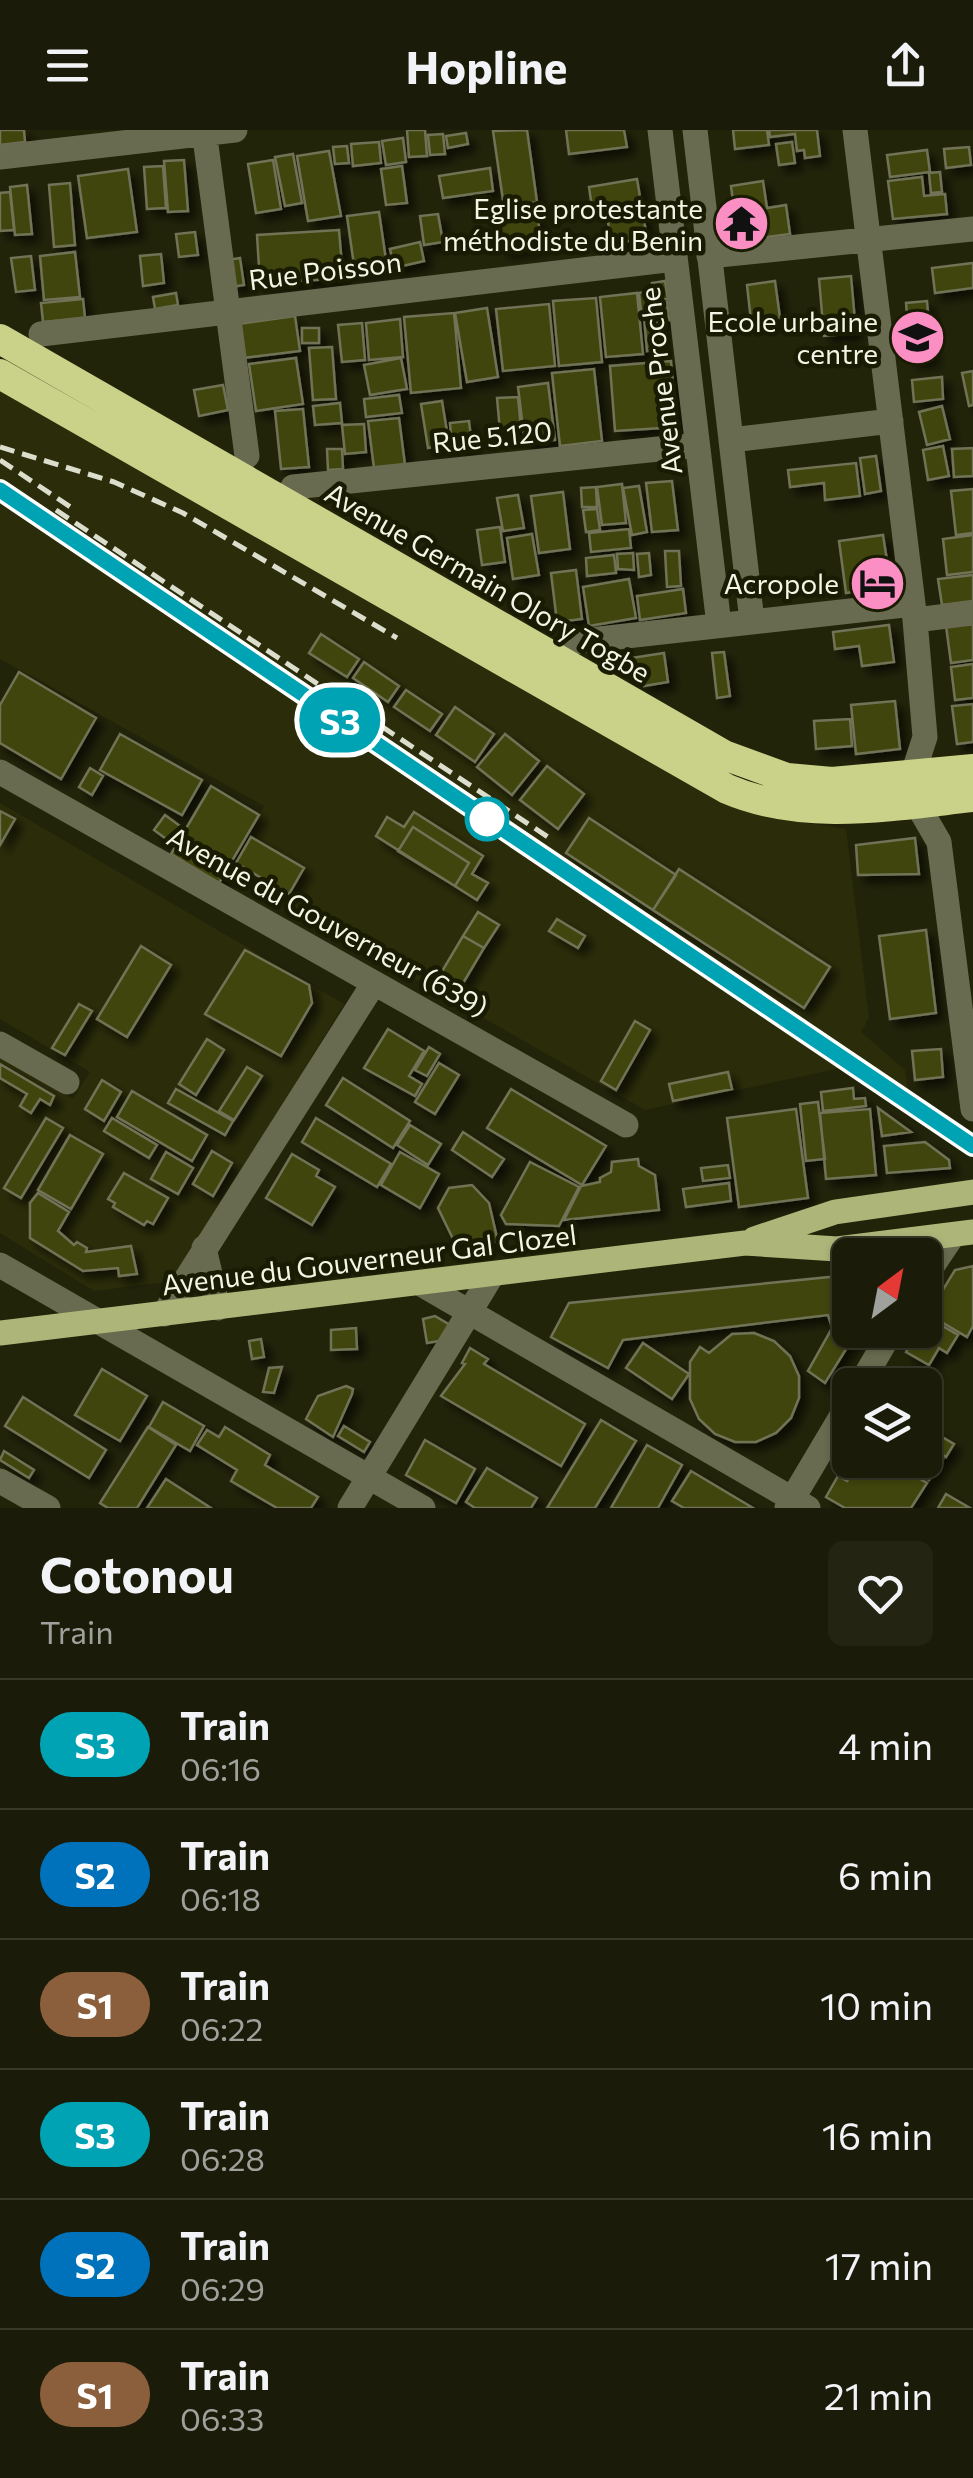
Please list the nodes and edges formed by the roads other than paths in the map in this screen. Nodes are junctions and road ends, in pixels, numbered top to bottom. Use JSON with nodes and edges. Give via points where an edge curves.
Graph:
{"nodes":[{"id":1,"x":235,"y":130,"type":"edge"},
{"id":2,"x":660,"y":130,"type":"edge"},
{"id":3,"x":695,"y":130,"type":"edge"},
{"id":4,"x":854,"y":130,"type":"edge"},
{"id":5,"x":204,"y":132,"type":"edge"},
{"id":6,"x":0,"y":156,"type":"edge"},
{"id":7,"x":973,"y":229,"type":"edge"},
{"id":8,"x":868,"y":240,"type":"junction"},
{"id":9,"x":710,"y":256,"type":"junction"},
{"id":10,"x":675,"y":259,"type":"junction"},
{"id":11,"x":228,"y":312,"type":"junction"},
{"id":12,"x":41,"y":334,"type":"dead end"},
{"id":13,"x":0,"y":339,"type":"edge"},
{"id":14,"x":0,"y":374,"type":"edge"},
{"id":15,"x":891,"y":420,"type":"junction"},
{"id":16,"x":731,"y":440,"type":"junction"},
{"id":17,"x":698,"y":445,"type":"junction"},
{"id":18,"x":247,"y":456,"type":"dead end"},
{"id":19,"x":293,"y":487,"type":"dead end"},
{"id":20,"x":914,"y":612,"type":"junction"},
{"id":21,"x":973,"y":613,"type":"edge"},
{"id":22,"x":752,"y":621,"type":"junction"},
{"id":23,"x":719,"y":625,"type":"junction"},
{"id":24,"x":572,"y":642,"type":"dead end"},
{"id":25,"x":924,"y":737,"type":"junction"},
{"id":26,"x":0,"y":772,"type":"edge"},
{"id":27,"x":963,"y":784,"type":"edge"},
{"id":28,"x":914,"y":790,"type":"junction"},
{"id":29,"x":939,"y":842,"type":"junction"},
{"id":30,"x":374,"y":983,"type":"junction"},
{"id":31,"x":0,"y":1044,"type":"edge"},
{"id":32,"x":67,"y":1082,"type":"dead end"},
{"id":33,"x":972,"y":1101,"type":"edge"},
{"id":34,"x":626,"y":1126,"type":"dead end"},
{"id":35,"x":973,"y":1192,"type":"edge"},
{"id":36,"x":963,"y":1234,"type":"edge"},
{"id":37,"x":744,"y":1243,"type":"junction"},
{"id":38,"x":204,"y":1248,"type":"junction"},
{"id":39,"x":832,"y":1249,"type":"edge"},
{"id":40,"x":942,"y":1258,"type":"edge"},
{"id":41,"x":0,"y":1265,"type":"edge"},
{"id":42,"x":492,"y":1274,"type":"junction"},
{"id":43,"x":421,"y":1284,"type":"junction"},
{"id":44,"x":218,"y":1308,"type":"junction"},
{"id":45,"x":469,"y":1312,"type":"junction"},
{"id":46,"x":164,"y":1314,"type":"junction"},
{"id":47,"x":97,"y":1322,"type":"junction"},
{"id":48,"x":0,"y":1332,"type":"edge"},
{"id":49,"x":832,"y":1436,"type":"edge"},
{"id":50,"x":369,"y":1477,"type":"junction"},
{"id":51,"x":0,"y":1481,"type":"edge"},
{"id":52,"x":796,"y":1505,"type":"edge"},
{"id":53,"x":42,"y":1507,"type":"edge"},
{"id":54,"x":350,"y":1508,"type":"edge"},
{"id":55,"x":423,"y":1508,"type":"edge"}],
"edges":[{"from":1,"to":5,"type":"street"},
{"from":2,"to":10,"type":"street","name":"Avenue Proche"},
{"from":3,"to":9,"type":"street"},
{"from":4,"to":8,"type":"street"},
{"from":5,"to":6,"type":"street"},
{"from":5,"to":11,"type":"street"},
{"from":7,"to":8,"type":"street"},
{"from":8,"to":9,"type":"street"},
{"from":8,"to":15,"type":"street"},
{"from":9,"to":16,"type":"street"},
{"from":10,"to":11,"type":"street","name":"Rue Poisson"},
{"from":10,"to":17,"type":"street","name":"Avenue Proche"},
{"from":11,"to":12,"type":"street","name":"Rue Poisson"},
{"from":11,"to":18,"type":"street"},
{"from":13,"to":28,"type":"highway","name":"Avenue Germain Olory Togbe","via":[[724,755],[810,781]]},
{"from":14,"to":28,"type":"highway","name":"Avenue Germain Olory Togbe","via":[[705,779],[747,798],[828,809]]},
{"from":15,"to":16,"type":"street"},
{"from":15,"to":20,"type":"street"},
{"from":16,"to":22,"type":"street"},
{"from":17,"to":19,"type":"street","name":"Rue 5.120"},
{"from":17,"to":23,"type":"street","name":"Avenue Proche"},
{"from":20,"to":21,"type":"street"},
{"from":20,"to":22,"type":"street"},
{"from":20,"to":25,"type":"street"},
{"from":22,"to":23,"type":"street"},
{"from":23,"to":24,"type":"street"},
{"from":25,"to":27,"type":"street"},
{"from":25,"to":28,"type":"street"},
{"from":26,"to":30,"type":"street","name":"Avenue du Gouverneur (639)"},
{"from":27,"to":28,"type":"highway","name":"Avenue Germain Olory Togbe"},
{"from":27,"to":29,"type":"street"},
{"from":28,"to":29,"type":"street"},
{"from":29,"to":33,"type":"street"},
{"from":30,"to":34,"type":"street","name":"Avenue du Gouverneur (639)"},
{"from":30,"to":38,"type":"street"},
{"from":31,"to":32,"type":"street"},
{"from":35,"to":37,"type":"main road","name":"Avenue du Gouverneur Gal Clozel","via":[[835,1212]]},
{"from":36,"to":40,"type":"street"},
{"from":37,"to":39,"type":"main road","name":"Avenue du Gouverneur Gal Clozel"},
{"from":37,"to":42,"type":"main road","name":"Avenue du Gouverneur Gal Clozel"},
{"from":38,"to":44,"type":"street"},
{"from":38,"to":46,"type":"street"},
{"from":41,"to":47,"type":"street"},
{"from":42,"to":43,"type":"main road","name":"Avenue du Gouverneur Gal Clozel"},
{"from":42,"to":45,"type":"street"},
{"from":43,"to":44,"type":"main road","name":"Avenue du Gouverneur Gal Clozel"},
{"from":43,"to":45,"type":"street"},
{"from":44,"to":46,"type":"main road","name":"Avenue du Gouverneur Gal Clozel"},
{"from":45,"to":50,"type":"street"},
{"from":45,"to":52,"type":"street"},
{"from":46,"to":47,"type":"main road","name":"Avenue du Gouverneur Gal Clozel"},
{"from":47,"to":48,"type":"main road","name":"Avenue du Gouverneur Gal Clozel"},
{"from":47,"to":50,"type":"street"},
{"from":49,"to":52,"type":"street"},
{"from":50,"to":54,"type":"street"},
{"from":50,"to":55,"type":"street"},
{"from":51,"to":53,"type":"street"}]}
